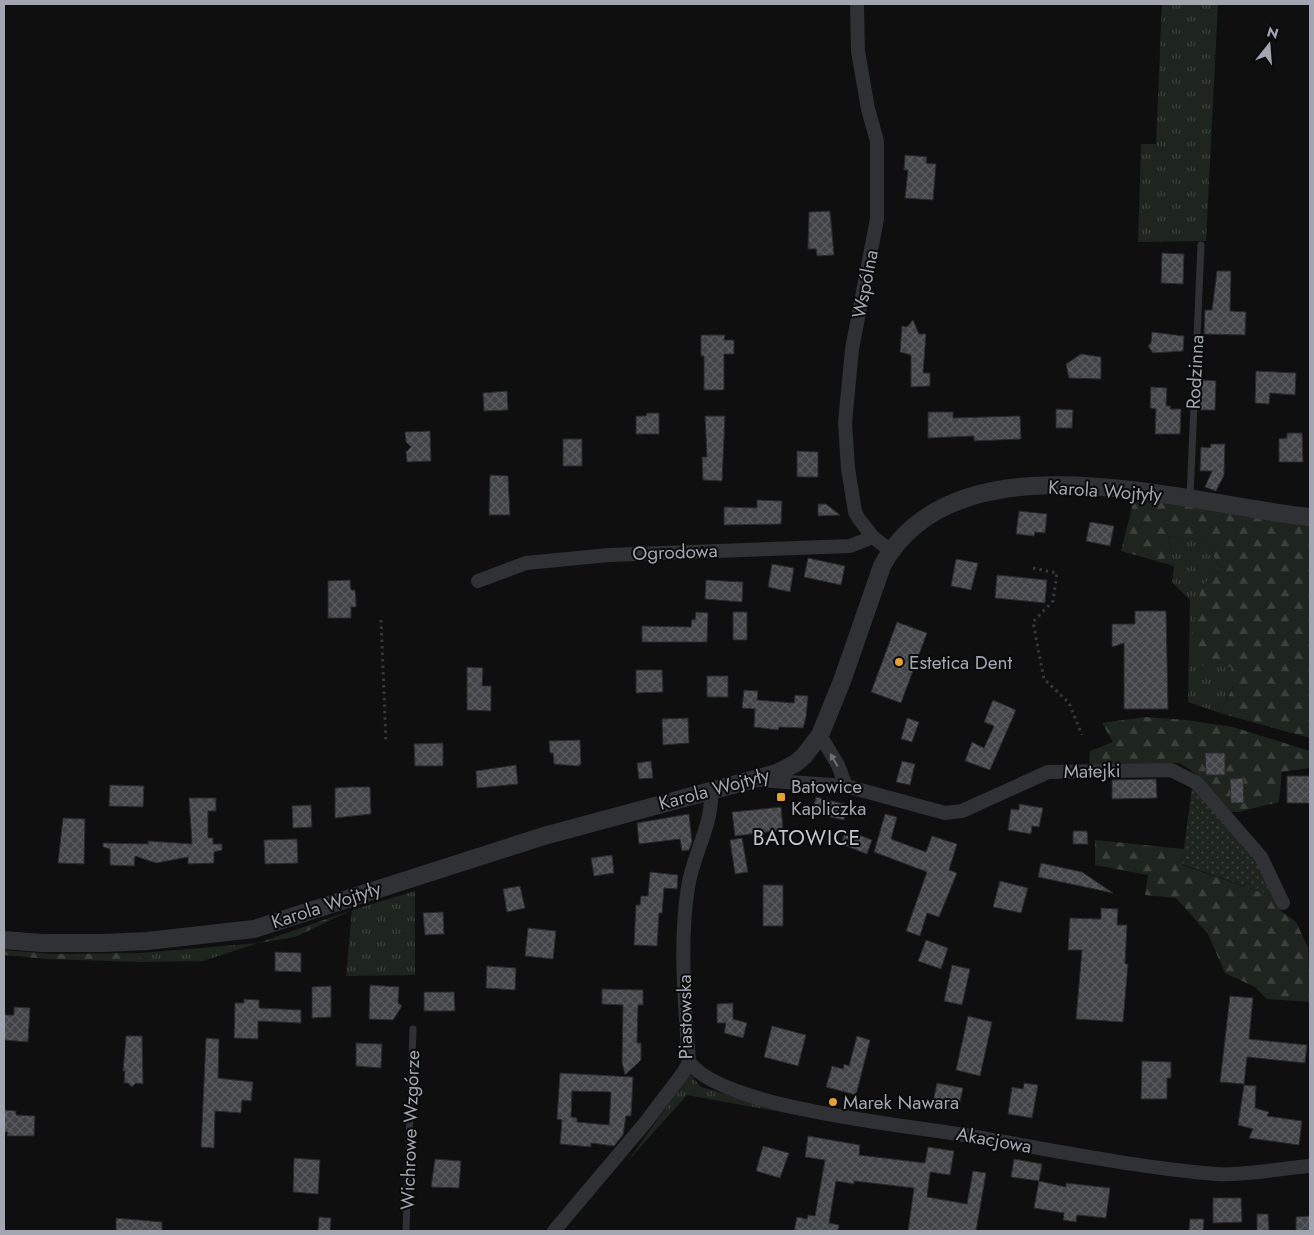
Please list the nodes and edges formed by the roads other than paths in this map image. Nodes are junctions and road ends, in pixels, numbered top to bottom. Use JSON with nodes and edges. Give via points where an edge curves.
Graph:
{"nodes":[{"id":1,"x":857,"y":4,"type":"edge"},
{"id":2,"x":1201,"y":245,"type":"dead end"},
{"id":3,"x":1190,"y":498,"type":"junction"},
{"id":4,"x":1310,"y":517,"type":"edge"},
{"id":5,"x":873,"y":537,"type":"junction"},
{"id":6,"x":891,"y":551,"type":"junction"},
{"id":7,"x":478,"y":581,"type":"dead end"},
{"id":8,"x":820,"y":735,"type":"junction"},
{"id":9,"x":754,"y":780,"type":"junction"},
{"id":10,"x":846,"y":786,"type":"junction"},
{"id":11,"x":710,"y":791,"type":"junction"},
{"id":12,"x":1283,"y":903,"type":"dead end"},
{"id":13,"x":4,"y":940,"type":"edge"},
{"id":14,"x":412,"y":1029,"type":"dead end"},
{"id":15,"x":689,"y":1062,"type":"junction"},
{"id":16,"x":1310,"y":1166,"type":"edge"},
{"id":17,"x":406,"y":1231,"type":"edge"},
{"id":18,"x":554,"y":1231,"type":"edge"}],
"edges":[{"from":1,"to":5,"type":"street","name":"Wspólna","via":[[858,52],[877,141],[877,219],[852,349],[845,422],[855,512]]},
{"from":2,"to":3,"type":"lane","name":"Rodzinna"},
{"from":3,"to":4,"type":"street","name":"Karola Wojtyły"},
{"from":3,"to":6,"type":"street","name":"Karola Wojtyły","via":[[1067,484],[984,494],[946,507],[913,528]]},
{"from":5,"to":6,"type":"street","name":"Wspólna"},
{"from":5,"to":7,"type":"street","name":"Ogrodowa","via":[[850,546],[610,555],[526,563]]},
{"from":6,"to":8,"type":"street","name":"Karola Wojtyły","via":[[882,566]]},
{"from":8,"to":9,"type":"street","name":"Karola Wojtyły","via":[[796,763]]},
{"from":10,"to":8,"type":"street","one_way":true},
{"from":9,"to":10,"type":"street","name":"Matejki"},
{"from":9,"to":11,"type":"street","name":"Karola Wojtyły"},
{"from":10,"to":12,"type":"street","name":"Matejki","via":[[945,813],[962,811],[1048,772],[1171,770],[1197,783],[1261,857]]},
{"from":11,"to":13,"type":"street","name":"Karola Wojtyły","via":[[544,836],[254,929],[113,943],[58,944]]},
{"from":11,"to":15,"type":"street","name":"Piastowska","via":[[710,813],[686,896],[684,973]]},
{"from":14,"to":17,"type":"lane","name":"Wichrowe Wzgórze"},
{"from":15,"to":16,"type":"street","name":"Akacjowa","via":[[707,1079],[810,1112],[1126,1163],[1211,1173]]},
{"from":15,"to":18,"type":"street","name":"Piastowska","via":[[645,1123]]}]}
